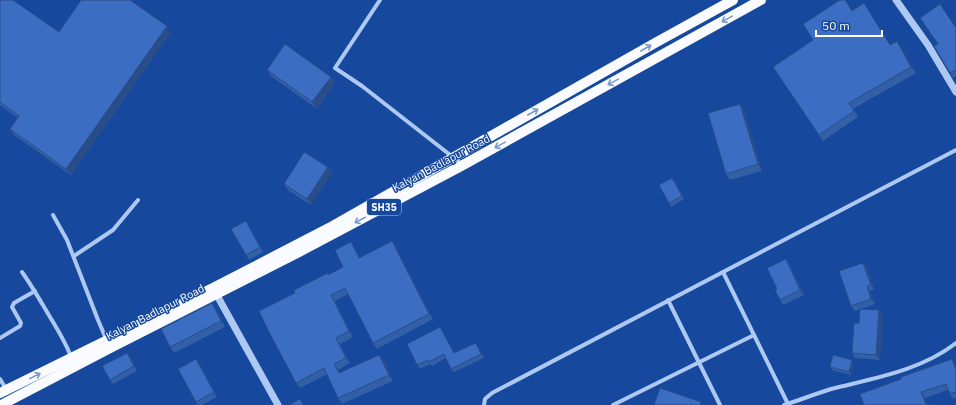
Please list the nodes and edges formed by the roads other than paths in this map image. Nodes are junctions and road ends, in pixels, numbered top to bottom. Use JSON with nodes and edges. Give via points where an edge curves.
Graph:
{"nodes":[{"id":1,"x":380,"y":0,"type":"edge"},
{"id":2,"x":733,"y":0,"type":"edge"},
{"id":3,"x":761,"y":0,"type":"edge"},
{"id":4,"x":896,"y":0,"type":"edge"},
{"id":5,"x":956,"y":92,"type":"edge"},
{"id":6,"x":956,"y":150,"type":"edge"},
{"id":7,"x":454,"y":157,"type":"junction"},
{"id":8,"x":463,"y":165,"type":"junction"},
{"id":9,"x":138,"y":200,"type":"dead end"},
{"id":10,"x":53,"y":215,"type":"dead end"},
{"id":11,"x":74,"y":256,"type":"junction"},
{"id":12,"x":22,"y":272,"type":"dead end"},
{"id":13,"x":723,"y":272,"type":"junction"},
{"id":14,"x":35,"y":291,"type":"junction"},
{"id":15,"x":215,"y":291,"type":"junction"},
{"id":16,"x":668,"y":300,"type":"junction"},
{"id":17,"x":754,"y":335,"type":"junction"},
{"id":18,"x":0,"y":338,"type":"edge"},
{"id":19,"x":107,"y":341,"type":"junction"},
{"id":20,"x":956,"y":343,"type":"edge"},
{"id":21,"x":73,"y":362,"type":"junction"},
{"id":22,"x":699,"y":363,"type":"junction"},
{"id":23,"x":0,"y":379,"type":"edge"},
{"id":24,"x":3,"y":392,"type":"edge"},
{"id":25,"x":786,"y":404,"type":"edge"},
{"id":26,"x":1,"y":405,"type":"edge"},
{"id":27,"x":278,"y":405,"type":"edge"},
{"id":28,"x":484,"y":405,"type":"edge"},
{"id":29,"x":612,"y":405,"type":"edge"},
{"id":30,"x":720,"y":405,"type":"edge"}],
"edges":[{"from":1,"to":7,"type":"street","via":[[335,68]]},
{"from":7,"to":2,"type":"main road","name":"Kalyan Badlapur Road","number":"SH35","one_way":true},
{"from":3,"to":8,"type":"main road","name":"Kalyan Badlapur Road","number":"SH35","one_way":true},
{"from":4,"to":5,"type":"street","via":[[928,45]]},
{"from":6,"to":13,"type":"street"},
{"from":7,"to":8,"type":"street"},
{"from":7,"to":15,"type":"main road","name":"Kalyan Badlapur Road","number":"SH35"},
{"from":8,"to":15,"type":"main road","name":"Kalyan Badlapur Road","number":"SH35","one_way":true,"via":[[292,256]]},
{"from":9,"to":11,"type":"street","via":[[113,230]]},
{"from":10,"to":11,"type":"street"},
{"from":11,"to":19,"type":"street"},
{"from":12,"to":14,"type":"street"},
{"from":13,"to":16,"type":"street"},
{"from":13,"to":17,"type":"street"},
{"from":14,"to":18,"type":"street","via":[[14,303],[12,306],[21,323],[20,326]]},
{"from":14,"to":21,"type":"street","via":[[68,348]]},
{"from":15,"to":19,"type":"main road","name":"Kalyan Badlapur Road","number":"SH35"},
{"from":15,"to":21,"type":"main road","name":"Kalyan Badlapur Road","number":"SH35"},
{"from":15,"to":27,"type":"street"},
{"from":16,"to":22,"type":"street"},
{"from":16,"to":28,"type":"street","via":[[492,393],[485,399]]},
{"from":17,"to":22,"type":"street"},
{"from":17,"to":25,"type":"street"},
{"from":19,"to":21,"type":"main road","name":"Kalyan Badlapur Road","number":"SH35"},
{"from":20,"to":25,"type":"street","via":[[920,363],[893,373]]},
{"from":24,"to":21,"type":"main road","name":"Kalyan Badlapur Road","number":"SH35","one_way":true},
{"from":21,"to":26,"type":"main road","name":"Kalyan Badlapur Road","number":"SH35"},
{"from":22,"to":29,"type":"street"},
{"from":22,"to":30,"type":"street"},
{"from":23,"to":24,"type":"street"}]}
